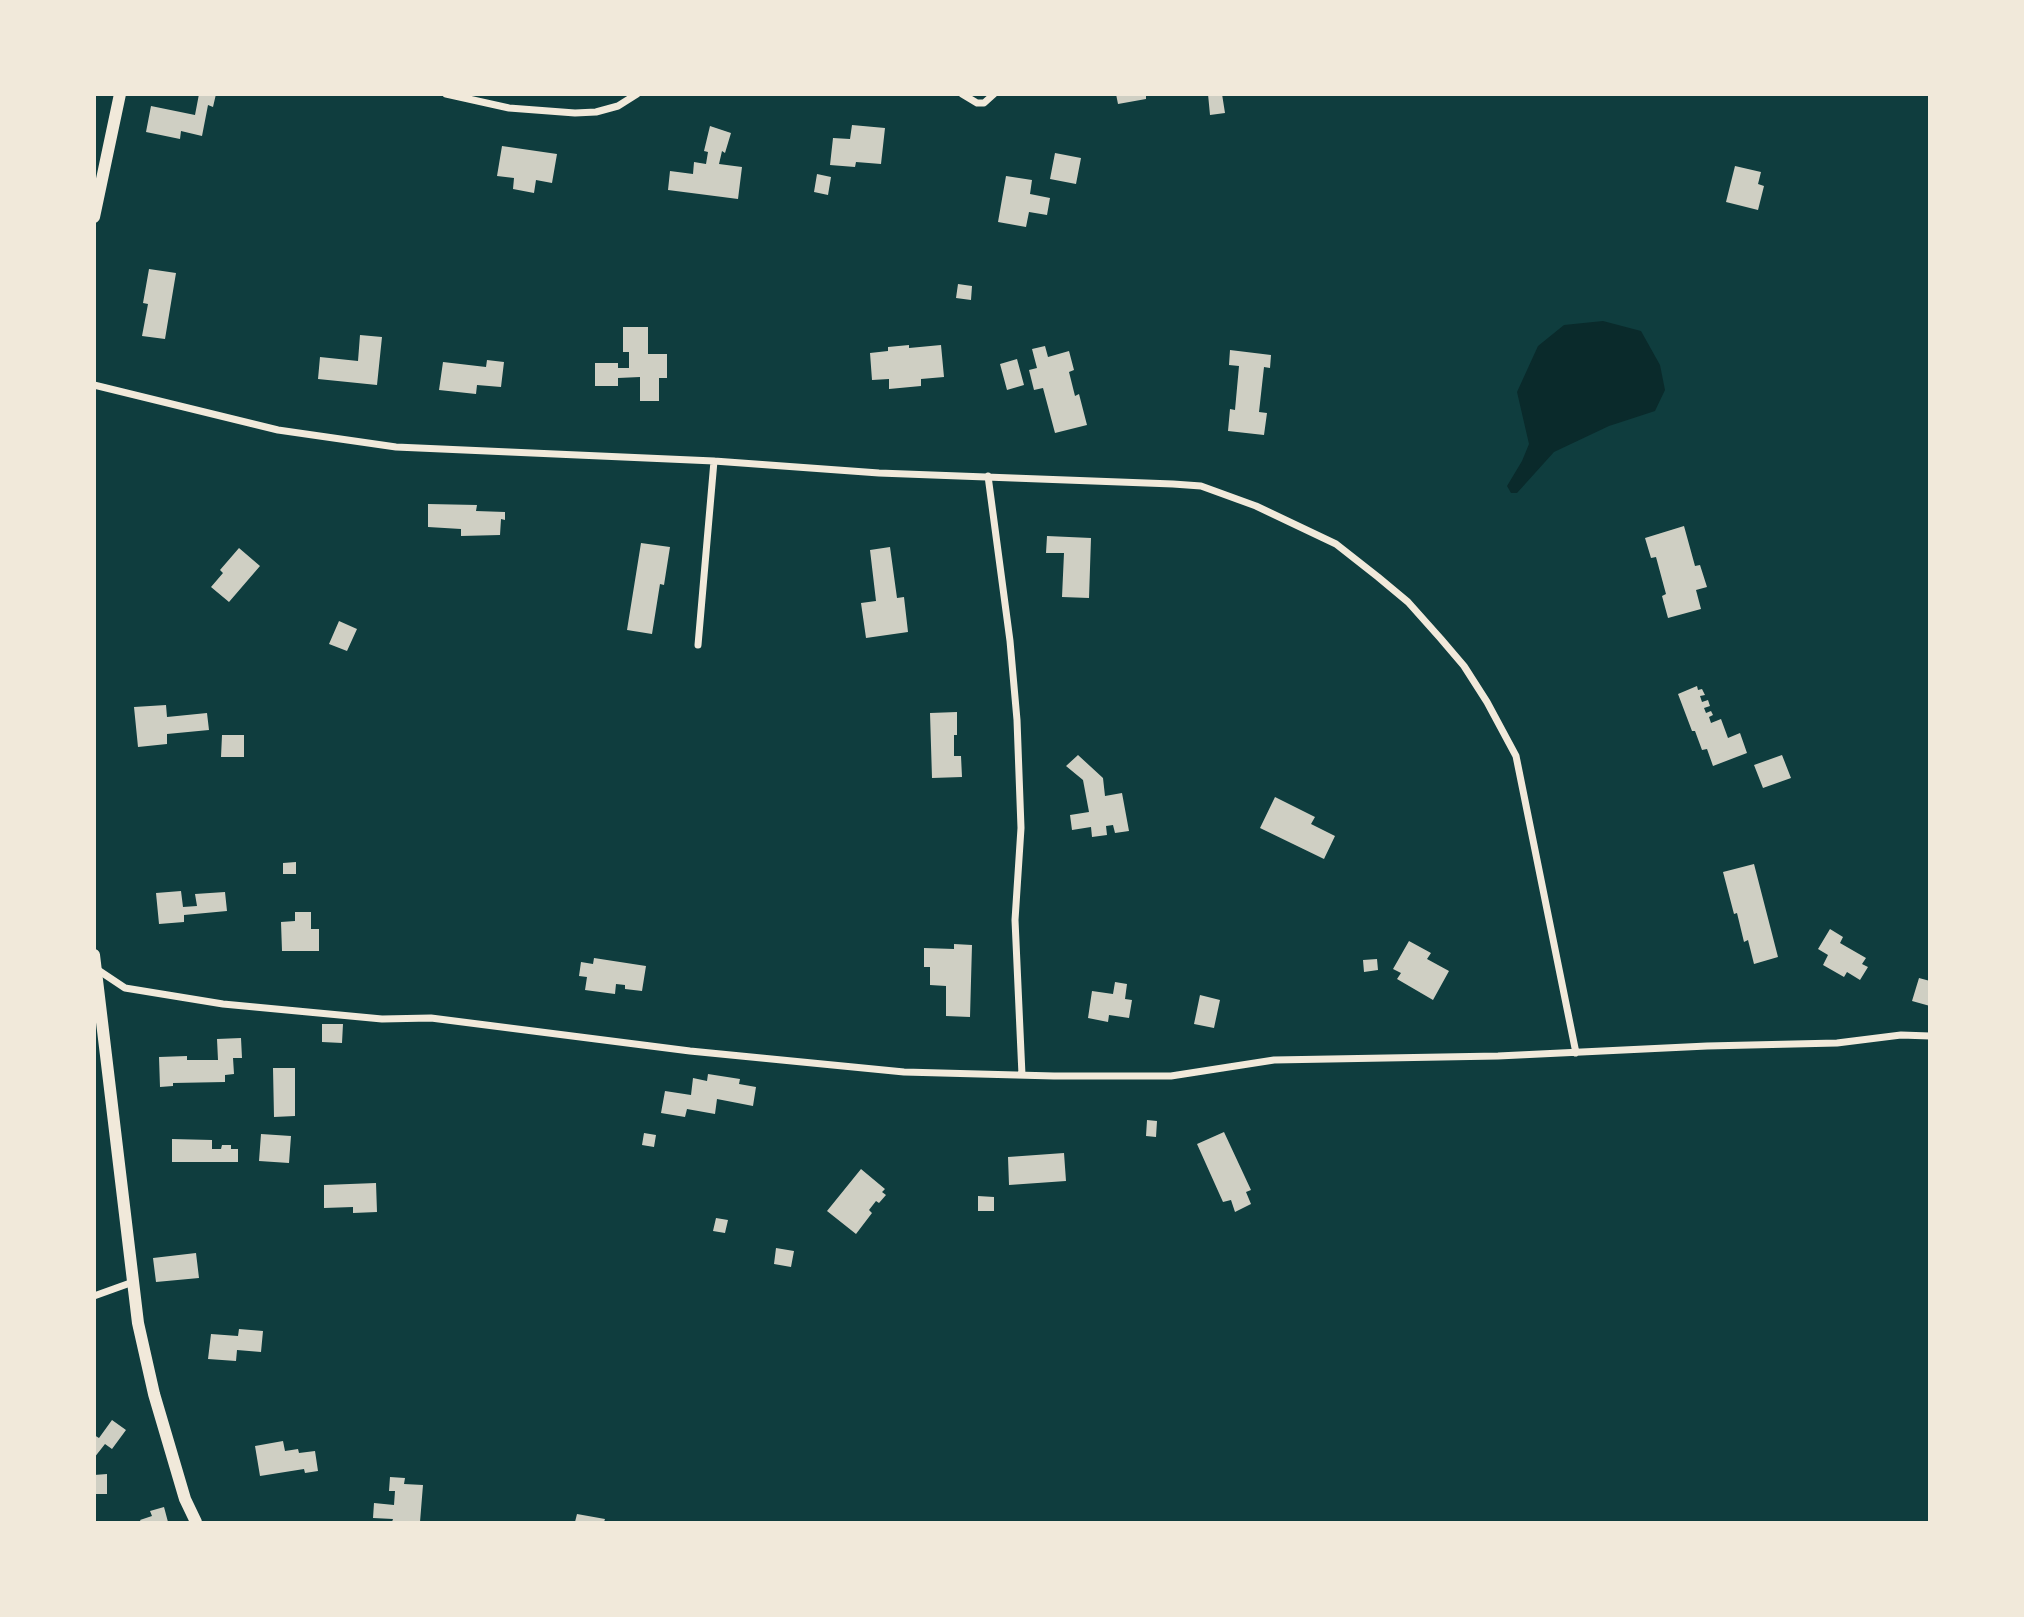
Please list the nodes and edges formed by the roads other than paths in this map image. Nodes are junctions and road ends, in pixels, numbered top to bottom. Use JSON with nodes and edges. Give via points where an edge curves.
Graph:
{"nodes":[{"id":1,"x":120,"y":94,"type":"edge"},
{"id":2,"x":446,"y":94,"type":"edge"},
{"id":3,"x":637,"y":94,"type":"edge"},
{"id":4,"x":962,"y":94,"type":"edge"},
{"id":5,"x":993,"y":94,"type":"edge"},
{"id":6,"x":94,"y":217,"type":"edge"},
{"id":7,"x":94,"y":385,"type":"edge"},
{"id":8,"x":714,"y":461,"type":"junction"},
{"id":9,"x":988,"y":476,"type":"junction"},
{"id":10,"x":698,"y":645,"type":"dead end"},
{"id":11,"x":94,"y":955,"type":"edge"},
{"id":12,"x":96,"y":968,"type":"edge"},
{"id":13,"x":1930,"y":1037,"type":"edge"},
{"id":14,"x":1576,"y":1053,"type":"junction"},
{"id":15,"x":1022,"y":1074,"type":"junction"},
{"id":16,"x":134,"y":1282,"type":"junction"},
{"id":17,"x":94,"y":1296,"type":"edge"},
{"id":18,"x":196,"y":1522,"type":"edge"}],
"edges":[{"from":1,"to":6,"type":"main road"},
{"from":2,"to":3,"type":"street","via":[[509,108],[575,113],[618,106]]},
{"from":4,"to":5,"type":"street","via":[[984,103]]},
{"from":7,"to":8,"type":"street","via":[[278,430],[358,443]]},
{"from":8,"to":9,"type":"street"},
{"from":8,"to":10,"type":"street"},
{"from":9,"to":14,"type":"street","via":[[1173,484],[1220,491],[1336,544],[1408,602],[1464,666],[1516,756]]},
{"from":9,"to":15,"type":"street","via":[[1017,720],[1021,828],[1015,920]]},
{"from":11,"to":12,"type":"main road"},
{"from":12,"to":15,"type":"street","via":[[125,988],[223,1004],[355,1017],[431,1018],[904,1072]]},
{"from":12,"to":16,"type":"main road"},
{"from":13,"to":14,"type":"street"},
{"from":14,"to":15,"type":"street","via":[[1274,1060],[1171,1076]]},
{"from":16,"to":17,"type":"street"},
{"from":16,"to":18,"type":"main road","via":[[154,1394]]}]}
